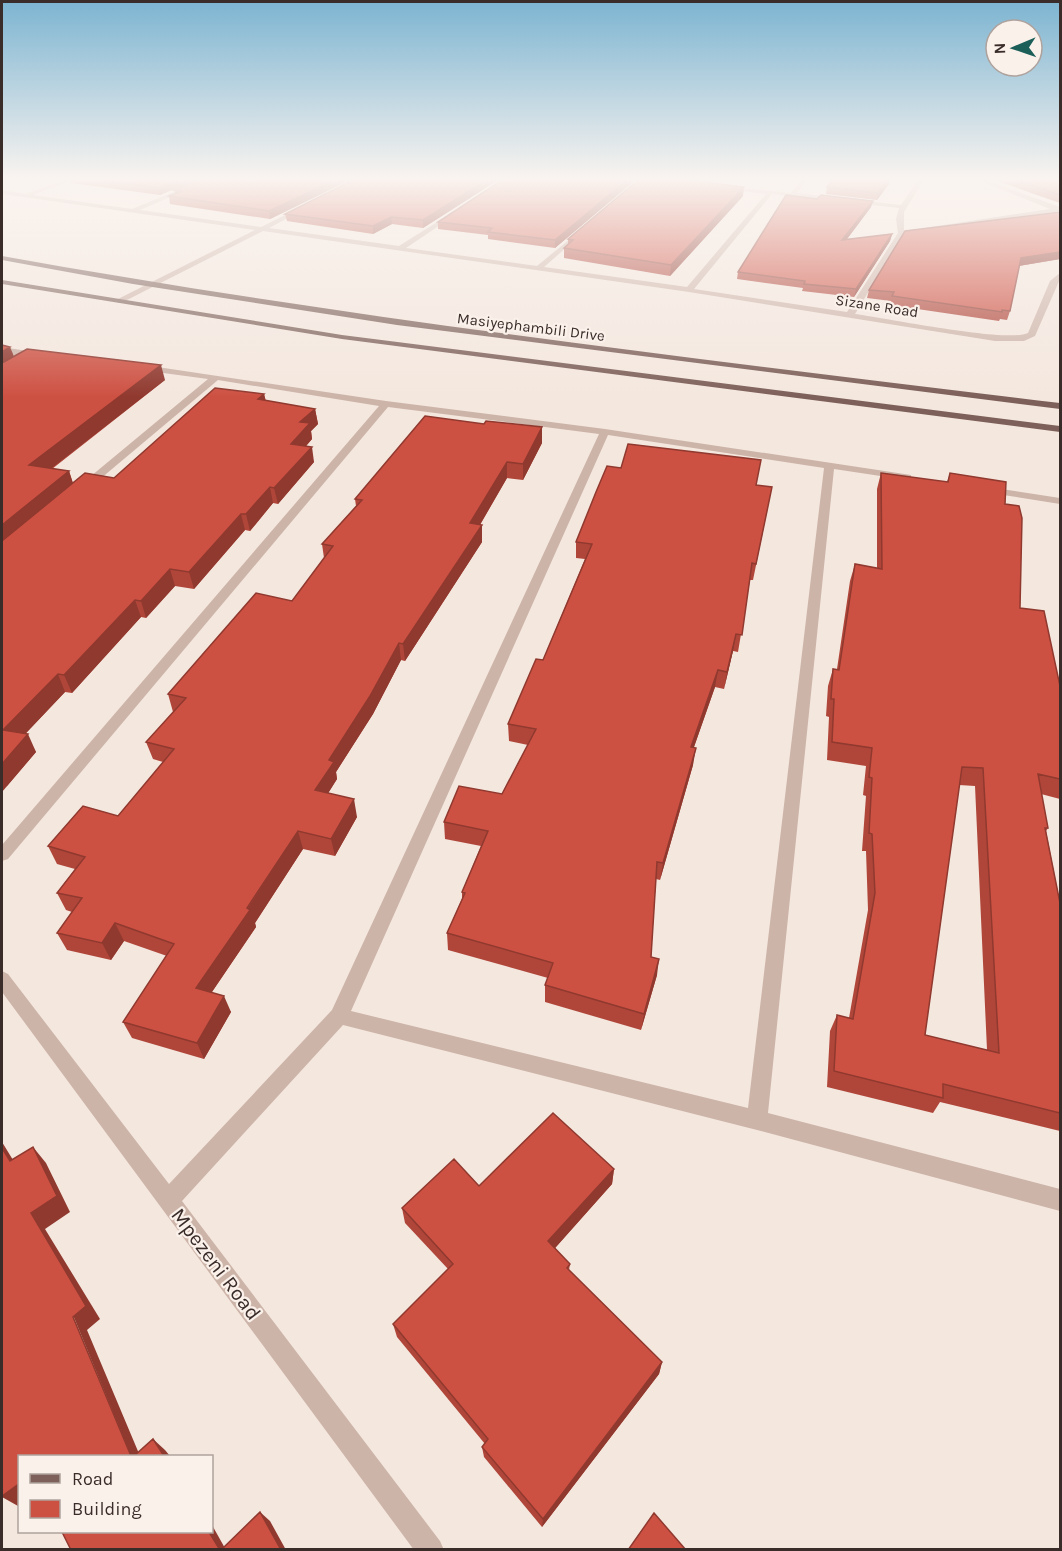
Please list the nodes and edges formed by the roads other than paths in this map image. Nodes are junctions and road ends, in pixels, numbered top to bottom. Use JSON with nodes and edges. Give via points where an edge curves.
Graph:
{"nodes":[{"id":1,"x":216,"y":252,"type":"edge"},
{"id":2,"x":416,"y":252,"type":"edge"},
{"id":3,"x":558,"y":252,"type":"edge"},
{"id":4,"x":720,"y":252,"type":"edge"},
{"id":5,"x":889,"y":252,"type":"edge"},
{"id":6,"x":2,"y":258,"type":"edge"},
{"id":7,"x":538,"y":269,"type":"junction"},
{"id":8,"x":1060,"y":275,"type":"edge"},
{"id":9,"x":2,"y":282,"type":"edge"},
{"id":10,"x":149,"y":287,"type":"junction"},
{"id":11,"x":689,"y":290,"type":"junction"},
{"id":12,"x":121,"y":301,"type":"junction"},
{"id":13,"x":849,"y":316,"type":"junction"},
{"id":14,"x":2,"y":350,"type":"edge"},
{"id":15,"x":35,"y":355,"type":"junction"},
{"id":16,"x":46,"y":356,"type":"edge"},
{"id":17,"x":18,"y":366,"type":"edge"},
{"id":18,"x":137,"y":367,"type":"edge"},
{"id":19,"x":216,"y":377,"type":"junction"},
{"id":20,"x":386,"y":404,"type":"junction"},
{"id":21,"x":1060,"y":406,"type":"edge"},
{"id":22,"x":1060,"y":429,"type":"edge"},
{"id":23,"x":605,"y":432,"type":"junction"},
{"id":24,"x":830,"y":465,"type":"junction"},
{"id":25,"x":922,"y":479,"type":"edge"},
{"id":26,"x":980,"y":488,"type":"edge"},
{"id":27,"x":73,"y":496,"type":"edge"},
{"id":28,"x":1060,"y":501,"type":"edge"},
{"id":29,"x":2,"y":855,"type":"edge"},
{"id":30,"x":2,"y":979,"type":"edge"},
{"id":31,"x":339,"y":1016,"type":"junction"},
{"id":32,"x":758,"y":1120,"type":"junction"},
{"id":33,"x":168,"y":1200,"type":"junction"},
{"id":34,"x":1060,"y":1200,"type":"edge"},
{"id":35,"x":430,"y":1550,"type":"edge"}],
"edges":[{"from":1,"to":10,"type":"street"},
{"from":2,"to":7,"type":"street","name":"Sizane Road"},
{"from":3,"to":7,"type":"street"},
{"from":4,"to":11,"type":"street"},
{"from":5,"to":13,"type":"street"},
{"from":6,"to":10,"type":"main road","name":"Masiyephambili Drive"},
{"from":7,"to":11,"type":"street","name":"Sizane Road"},
{"from":8,"to":13,"type":"street","name":"Sizane Road","via":[[1032,334],[1024,338],[995,338]]},
{"from":9,"to":12,"type":"main road","name":"Masiyephambili Drive"},
{"from":10,"to":12,"type":"street"},
{"from":10,"to":21,"type":"main road","name":"Masiyephambili Drive","via":[[363,320]]},
{"from":11,"to":13,"type":"street","name":"Sizane Road"},
{"from":12,"to":22,"type":"main road","name":"Masiyephambili Drive","via":[[342,337]]},
{"from":14,"to":15,"type":"street"},
{"from":15,"to":16,"type":"street"},
{"from":15,"to":17,"type":"street"},
{"from":18,"to":19,"type":"street"},
{"from":19,"to":20,"type":"street"},
{"from":19,"to":27,"type":"street"},
{"from":20,"to":23,"type":"street"},
{"from":20,"to":29,"type":"street"},
{"from":23,"to":24,"type":"street"},
{"from":23,"to":31,"type":"street"},
{"from":24,"to":25,"type":"street"},
{"from":24,"to":32,"type":"street"},
{"from":26,"to":28,"type":"street"},
{"from":30,"to":33,"type":"street","name":"Mpezeni Road"},
{"from":31,"to":32,"type":"street"},
{"from":31,"to":33,"type":"street"},
{"from":32,"to":34,"type":"street"},
{"from":33,"to":35,"type":"street","name":"Mpezeni Road"}]}
